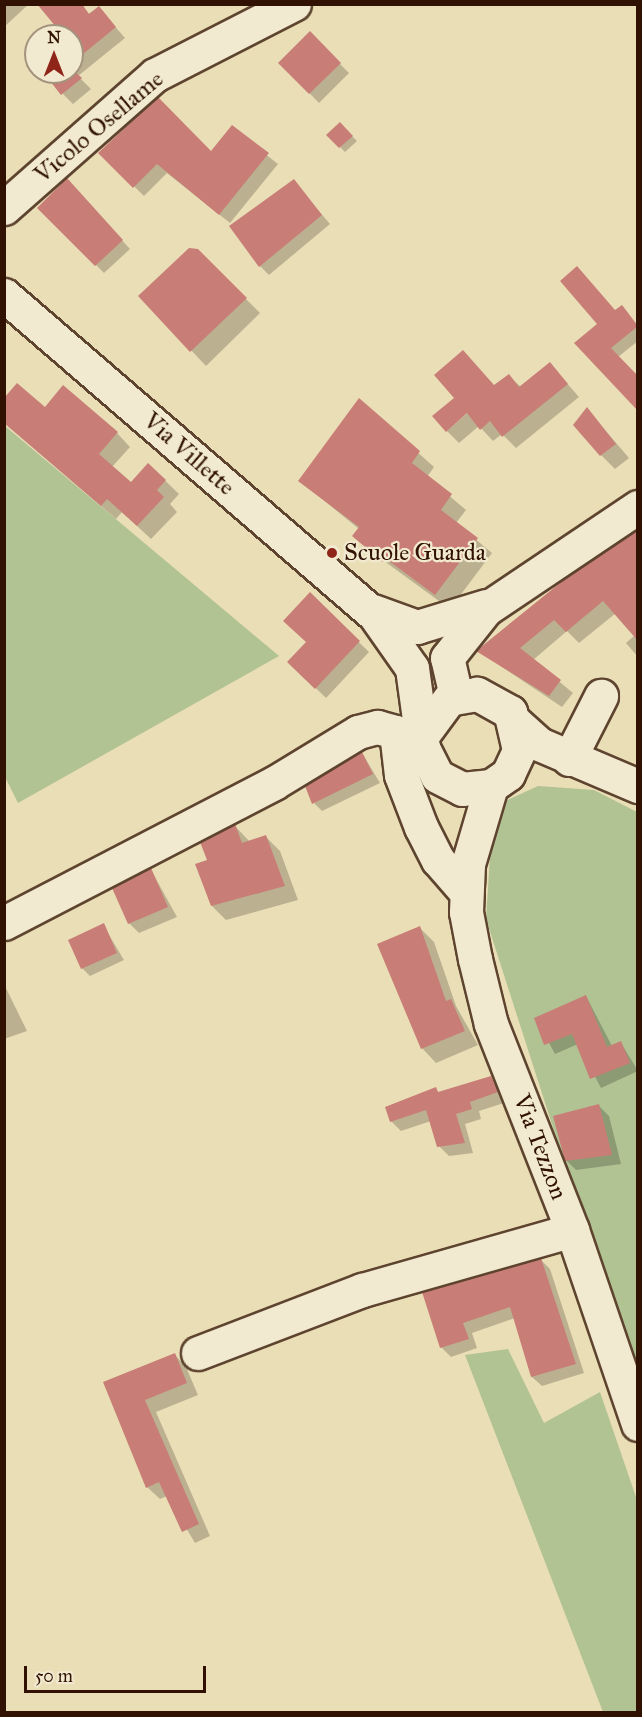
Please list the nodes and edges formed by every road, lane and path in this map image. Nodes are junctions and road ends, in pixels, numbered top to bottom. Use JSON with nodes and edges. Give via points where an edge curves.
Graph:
{"nodes":[{"id":1,"x":294,"y":4,"type":"edge"},
{"id":2,"x":4,"y":208,"type":"edge"},
{"id":3,"x":4,"y":295,"type":"edge"},
{"id":4,"x":638,"y":507,"type":"edge"},
{"id":5,"x":490,"y":606,"type":"junction"},
{"id":6,"x":372,"y":611,"type":"junction"},
{"id":7,"x":601,"y":696,"type":"dead end"},
{"id":8,"x":452,"y":697,"type":"junction"},
{"id":9,"x":509,"y":713,"type":"junction"},
{"id":10,"x":424,"y":733,"type":"junction"},
{"id":11,"x":582,"y":765,"type":"junction"},
{"id":12,"x":437,"y":776,"type":"junction"},
{"id":13,"x":499,"y":780,"type":"junction"},
{"id":14,"x":638,"y":786,"type":"edge"},
{"id":15,"x":467,"y":878,"type":"junction"},
{"id":16,"x":4,"y":923,"type":"edge"},
{"id":17,"x":572,"y":1230,"type":"junction"},
{"id":18,"x":198,"y":1353,"type":"dead end"},
{"id":19,"x":638,"y":1424,"type":"edge"}],
"edges":[{"from":1,"to":2,"type":"street","name":"Vicolo Osellame","via":[[155,75]]},
{"from":3,"to":6,"type":"street","name":"Via Villette"},
{"from":4,"to":5,"type":"street"},
{"from":5,"to":6,"type":"street","via":[[417,627]]},
{"from":5,"to":8,"type":"street","via":[[447,658]]},
{"from":5,"to":9,"type":"street","via":[[468,668],[473,680]]},
{"from":6,"to":8,"type":"street","name":"Via Villette","via":[[426,654]]},
{"from":6,"to":10,"type":"street","name":"Via Villette","via":[[412,668]]},
{"from":7,"to":11,"type":"street"},
{"from":8,"to":9,"type":"street","via":[[477,694]]},
{"from":8,"to":10,"type":"street"},
{"from":9,"to":11,"type":"street","via":[[539,744]]},
{"from":9,"to":13,"type":"street","via":[[519,750]]},
{"from":10,"to":12,"type":"street","name":"Via Villette","via":[[428,763]]},
{"from":11,"to":13,"type":"street"},
{"from":11,"to":14,"type":"street"},
{"from":12,"to":13,"type":"street","via":[[462,789]]},
{"from":12,"to":15,"type":"street","name":"Via Tezzon","via":[[456,804]]},
{"from":13,"to":15,"type":"street","name":"Via Tezzon"},
{"from":15,"to":16,"type":"street","via":[[438,860],[401,775],[396,732],[377,727],[358,732],[244,799]]},
{"from":15,"to":17,"type":"street","name":"Via Tezzon","via":[[491,1024]]},
{"from":17,"to":18,"type":"street","via":[[362,1290]]},
{"from":17,"to":19,"type":"street","name":"Via Tezzon"}]}
